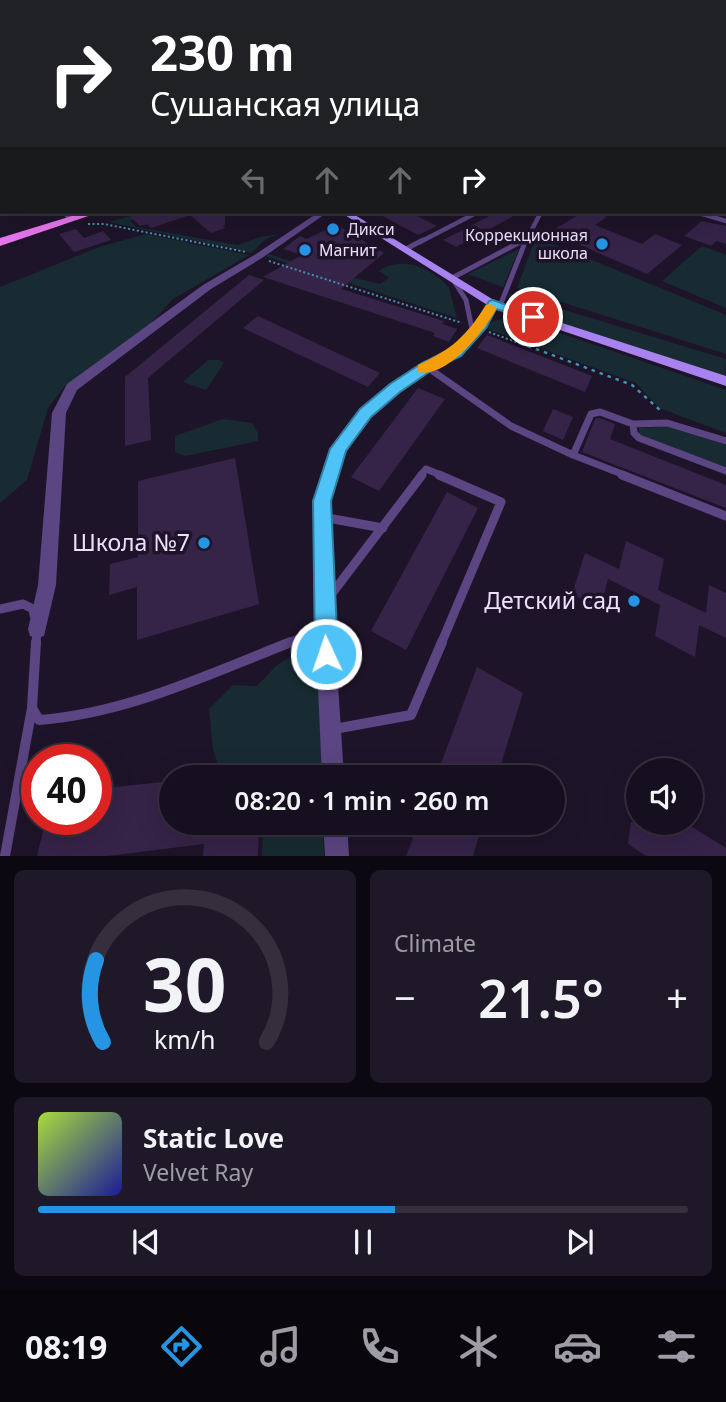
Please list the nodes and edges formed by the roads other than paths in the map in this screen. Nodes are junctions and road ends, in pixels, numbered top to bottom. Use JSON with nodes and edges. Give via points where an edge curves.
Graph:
{"nodes":[{"id":1,"x":321,"y":214,"type":"edge"},
{"id":2,"x":347,"y":214,"type":"edge"},
{"id":3,"x":474,"y":214,"type":"edge"},
{"id":4,"x":540,"y":214,"type":"edge"},
{"id":5,"x":703,"y":214,"type":"edge"},
{"id":6,"x":72,"y":218,"type":"edge"},
{"id":7,"x":726,"y":221,"type":"edge"},
{"id":8,"x":527,"y":239,"type":"junction"},
{"id":9,"x":0,"y":242,"type":"edge"},
{"id":10,"x":406,"y":249,"type":"junction"},
{"id":11,"x":452,"y":278,"type":"junction"},
{"id":12,"x":497,"y":305,"type":"junction"},
{"id":13,"x":474,"y":330,"type":"junction"},
{"id":14,"x":427,"y":367,"type":"junction"},
{"id":15,"x":726,"y":381,"type":"edge"},
{"id":16,"x":633,"y":424,"type":"junction"},
{"id":17,"x":726,"y":441,"type":"edge"},
{"id":18,"x":573,"y":455,"type":"junction"},
{"id":19,"x":726,"y":471,"type":"edge"},
{"id":20,"x":726,"y":516,"type":"edge"},
{"id":21,"x":322,"y":517,"type":"junction"},
{"id":22,"x":383,"y":528,"type":"junction"},
{"id":23,"x":324,"y":604,"type":"junction"},
{"id":24,"x":0,"y":609,"type":"edge"},
{"id":25,"x":325,"y":628,"type":"junction"},
{"id":26,"x":37,"y":629,"type":"junction"},
{"id":27,"x":32,"y":708,"type":"junction"},
{"id":28,"x":330,"y":729,"type":"junction"},
{"id":29,"x":332,"y":765,"type":"edge"},
{"id":30,"x":336,"y":835,"type":"edge"},
{"id":31,"x":5,"y":856,"type":"edge"},
{"id":32,"x":337,"y":856,"type":"edge"}],
"edges":[{"from":1,"to":26,"type":"street","via":[[207,287],[72,387],[59,412],[47,585]]},
{"from":2,"to":10,"type":"main road"},
{"from":3,"to":10,"type":"lane"},
{"from":4,"to":8,"type":"lane"},
{"from":5,"to":7,"type":"lane"},
{"from":6,"to":9,"type":"main road"},
{"from":8,"to":11,"type":"lane"},
{"from":8,"to":12,"type":"lane"},
{"from":10,"to":11,"type":"main road"},
{"from":11,"to":12,"type":"main road"},
{"from":11,"to":13,"type":"lane","via":[[466,300]]},
{"from":12,"to":13,"type":"street"},
{"from":12,"to":15,"type":"main road"},
{"from":13,"to":14,"type":"street","via":[[456,352]]},
{"from":14,"to":18,"type":"lane","via":[[511,426]]},
{"from":14,"to":21,"type":"street","via":[[366,413],[338,449],[322,501]]},
{"from":16,"to":17,"type":"lane","via":[[667,423]]},
{"from":16,"to":18,"type":"lane","via":[[593,412]]},
{"from":16,"to":19,"type":"lane","via":[[639,438]]},
{"from":18,"to":20,"type":"lane"},
{"from":21,"to":22,"type":"lane"},
{"from":21,"to":23,"type":"street"},
{"from":22,"to":23,"type":"lane"},
{"from":22,"to":28,"type":"lane","via":[[426,469],[501,502],[411,715]]},
{"from":23,"to":25,"type":"street"},
{"from":24,"to":26,"type":"lane","via":[[23,604],[33,609]]},
{"from":25,"to":27,"type":"lane","via":[[138,702],[55,721],[39,720]]},
{"from":25,"to":28,"type":"street"},
{"from":26,"to":27,"type":"lane"},
{"from":27,"to":31,"type":"lane"},
{"from":28,"to":29,"type":"street"},
{"from":30,"to":32,"type":"street"}]}
